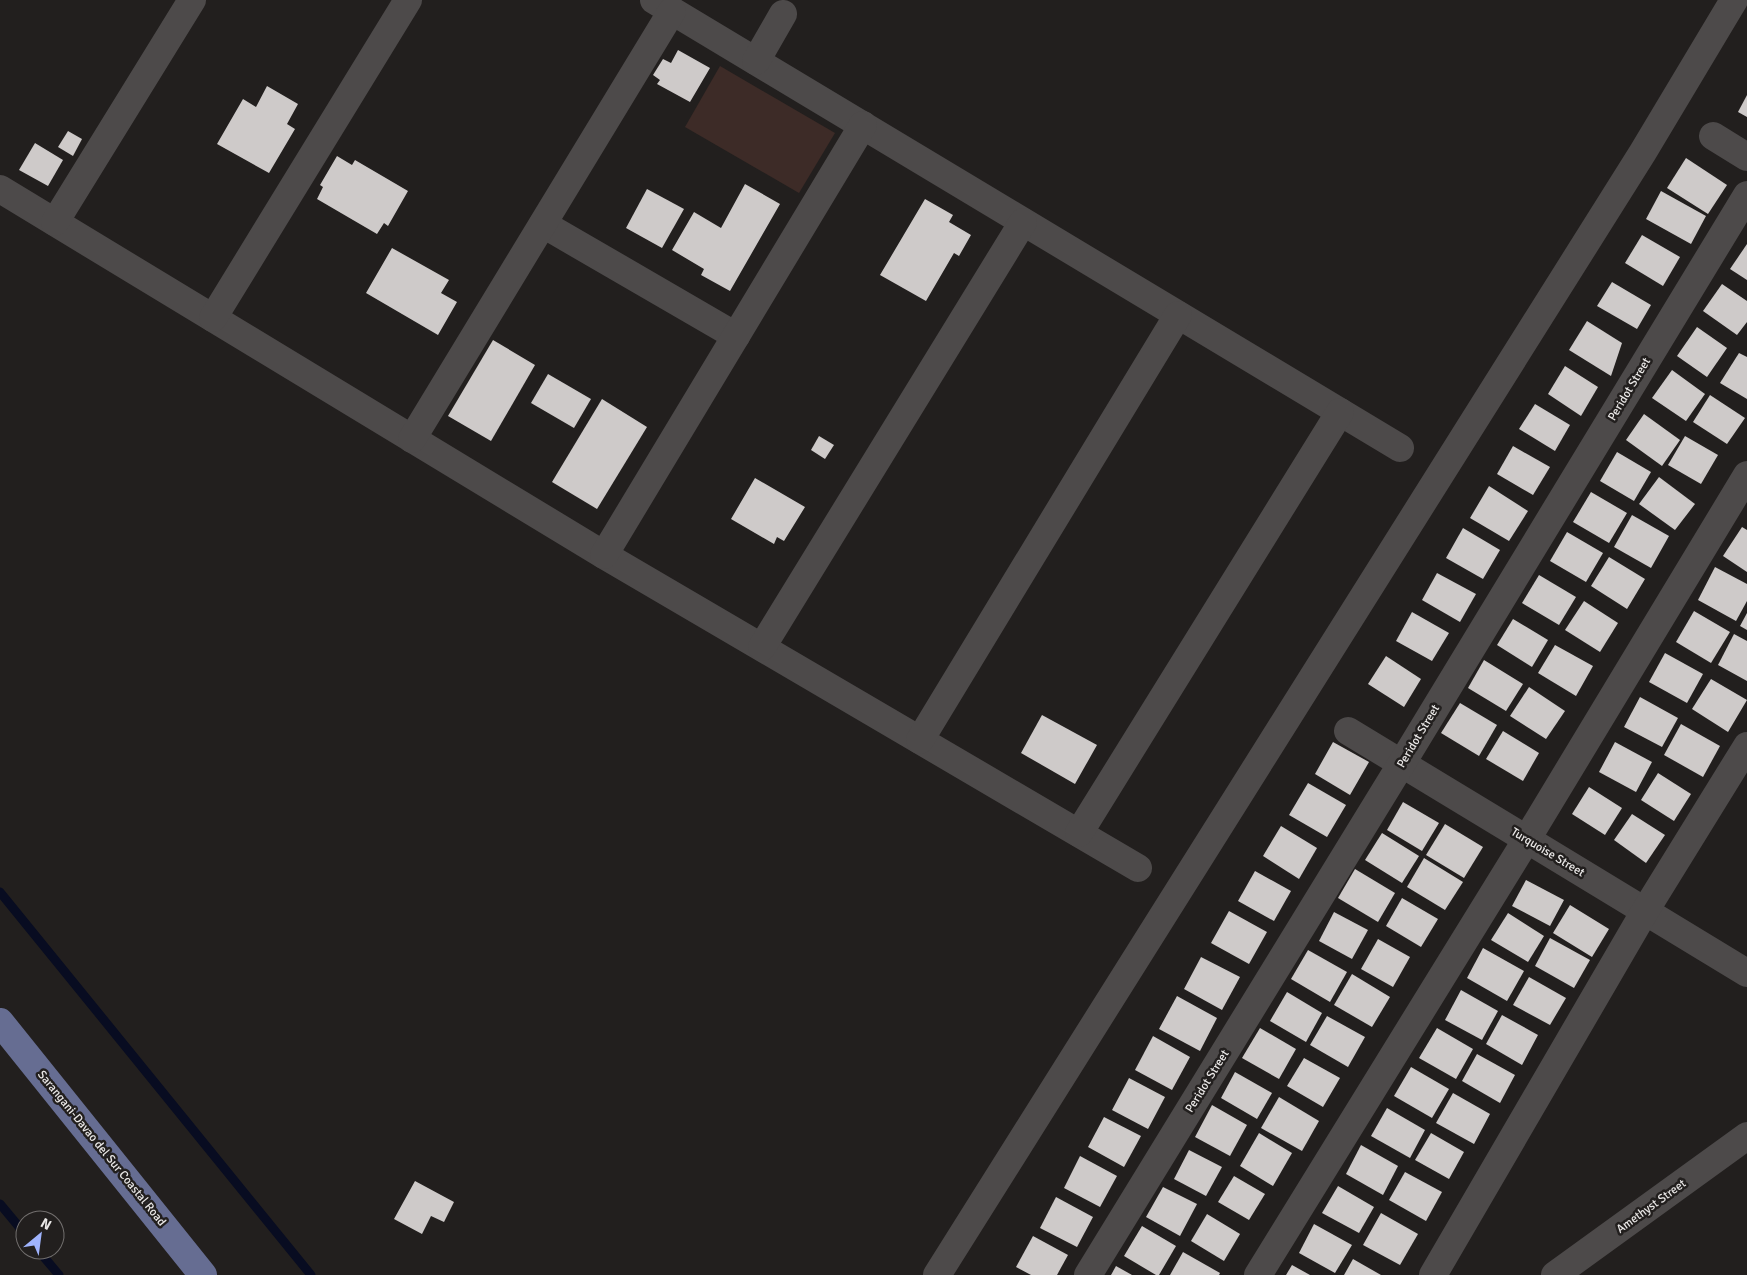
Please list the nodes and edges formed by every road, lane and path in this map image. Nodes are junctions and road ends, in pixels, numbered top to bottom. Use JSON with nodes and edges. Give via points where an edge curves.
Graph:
{"nodes":[{"id":1,"x":192,"y":0,"type":"edge"},
{"id":2,"x":408,"y":0,"type":"edge"},
{"id":3,"x":1734,"y":0,"type":"edge"},
{"id":4,"x":663,"y":6,"type":"edge"},
{"id":5,"x":783,"y":14,"type":"dead end"},
{"id":6,"x":756,"y":62,"type":"junction"},
{"id":7,"x":863,"y":126,"type":"junction"},
{"id":8,"x":1713,"y":136,"type":"dead end"},
{"id":9,"x":1747,"y":157,"type":"edge"},
{"id":10,"x":0,"y":189,"type":"edge"},
{"id":11,"x":1747,"y":195,"type":"edge"},
{"id":12,"x":55,"y":222,"type":"junction"},
{"id":13,"x":1023,"y":222,"type":"junction"},
{"id":14,"x":543,"y":224,"type":"junction"},
{"id":15,"x":1178,"y":314,"type":"junction"},
{"id":16,"x":213,"y":318,"type":"junction"},
{"id":17,"x":736,"y":336,"type":"junction"},
{"id":18,"x":1340,"y":412,"type":"junction"},
{"id":19,"x":412,"y":439,"type":"junction"},
{"id":20,"x":1400,"y":448,"type":"dead end"},
{"id":21,"x":1747,"y":475,"type":"edge"},
{"id":22,"x":604,"y":555,"type":"junction"},
{"id":23,"x":762,"y":647,"type":"junction"},
{"id":24,"x":1348,"y":731,"type":"dead end"},
{"id":25,"x":920,"y":740,"type":"junction"},
{"id":26,"x":1747,"y":746,"type":"edge"},
{"id":27,"x":1402,"y":763,"type":"junction"},
{"id":28,"x":1080,"y":833,"type":"junction"},
{"id":29,"x":1527,"y":840,"type":"junction"},
{"id":30,"x":1138,"y":868,"type":"dead end"},
{"id":31,"x":1646,"y":911,"type":"junction"},
{"id":32,"x":1747,"y":973,"type":"edge"},
{"id":33,"x":0,"y":1022,"type":"edge"},
{"id":34,"x":1747,"y":1136,"type":"edge"},
{"id":35,"x":203,"y":1275,"type":"edge"},
{"id":36,"x":937,"y":1275,"type":"edge"},
{"id":37,"x":1088,"y":1275,"type":"edge"},
{"id":38,"x":1258,"y":1275,"type":"edge"},
{"id":39,"x":1433,"y":1275,"type":"edge"},
{"id":40,"x":1555,"y":1275,"type":"edge"}],
"edges":[{"from":1,"to":12,"type":"street"},
{"from":2,"to":16,"type":"street"},
{"from":3,"to":36,"type":"street","via":[[1643,152]]},
{"from":4,"to":6,"type":"street"},
{"from":4,"to":14,"type":"street"},
{"from":5,"to":6,"type":"street"},
{"from":6,"to":7,"type":"street"},
{"from":7,"to":13,"type":"street"},
{"from":7,"to":17,"type":"street"},
{"from":8,"to":9,"type":"street"},
{"from":10,"to":12,"type":"street"},
{"from":11,"to":27,"type":"street","name":"Peridot Street"},
{"from":12,"to":16,"type":"street"},
{"from":13,"to":15,"type":"street"},
{"from":13,"to":23,"type":"street"},
{"from":14,"to":17,"type":"street"},
{"from":14,"to":19,"type":"street"},
{"from":15,"to":18,"type":"street"},
{"from":15,"to":25,"type":"street"},
{"from":16,"to":19,"type":"street"},
{"from":17,"to":22,"type":"street"},
{"from":18,"to":20,"type":"street"},
{"from":18,"to":28,"type":"street"},
{"from":19,"to":22,"type":"street"},
{"from":21,"to":29,"type":"street"},
{"from":22,"to":23,"type":"street"},
{"from":23,"to":25,"type":"street"},
{"from":24,"to":27,"type":"street","name":"Turquoise Street"},
{"from":25,"to":28,"type":"street"},
{"from":26,"to":31,"type":"street"},
{"from":27,"to":29,"type":"street","name":"Turquoise Street"},
{"from":27,"to":37,"type":"street","name":"Peridot Street"},
{"from":28,"to":30,"type":"street"},
{"from":29,"to":31,"type":"street","name":"Turquoise Street"},
{"from":29,"to":38,"type":"street"},
{"from":31,"to":32,"type":"street","name":"Turquoise Street"},
{"from":31,"to":39,"type":"street"},
{"from":33,"to":35,"type":"main road","name":"Sarangani-Davao del Sur Coastal Road"},
{"from":34,"to":40,"type":"street","name":"Amethyst Street"}]}
